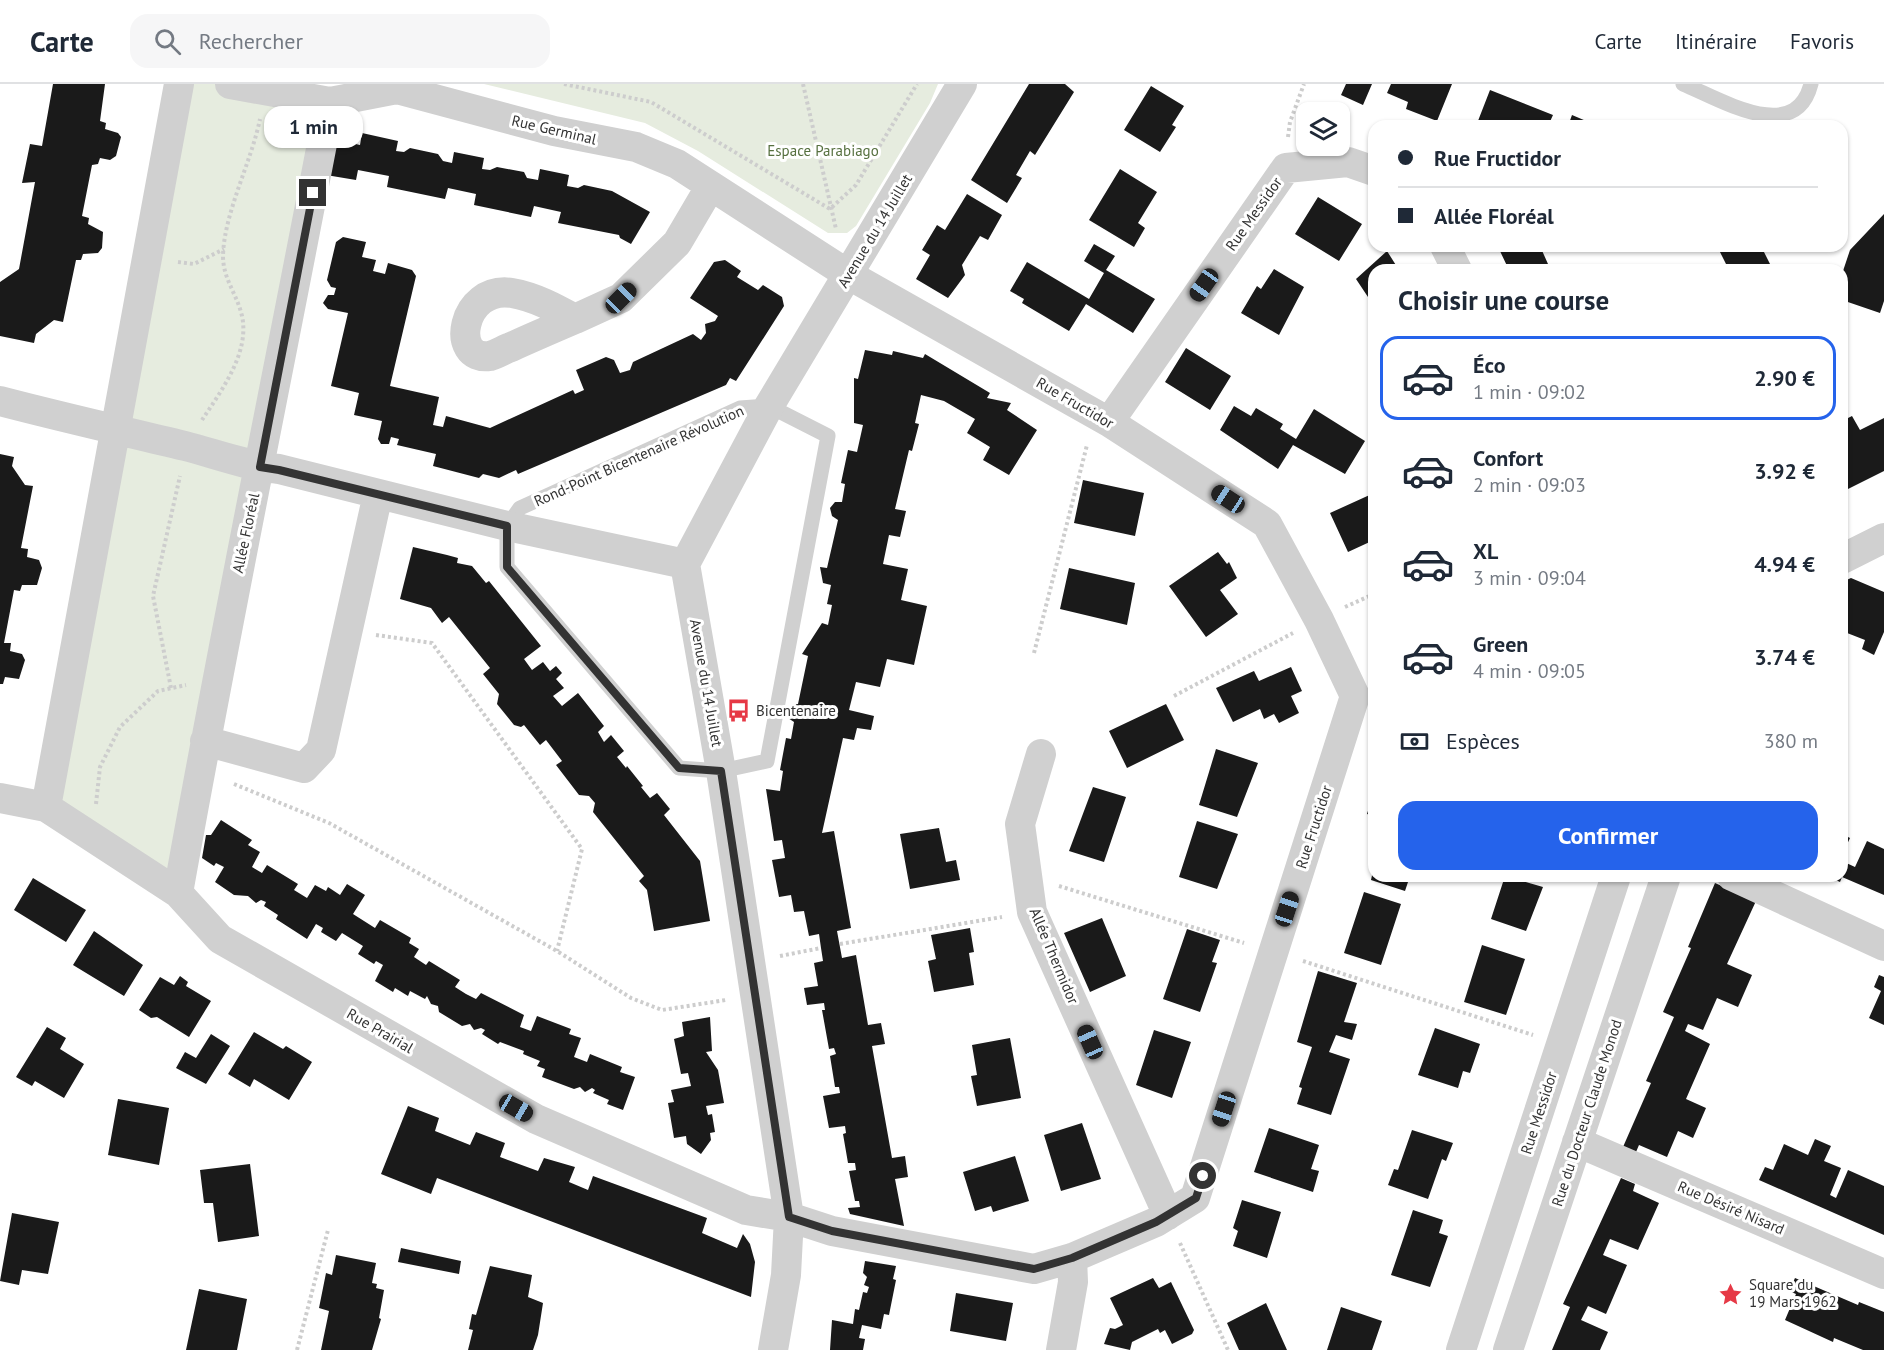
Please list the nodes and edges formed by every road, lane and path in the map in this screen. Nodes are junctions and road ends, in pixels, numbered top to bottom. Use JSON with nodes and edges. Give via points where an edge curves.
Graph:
{"nodes":[{"id":1,"x":179,"y":84,"type":"edge"},
{"id":2,"x":230,"y":84,"type":"edge"},
{"id":3,"x":564,"y":84,"type":"edge"},
{"id":4,"x":803,"y":84,"type":"edge"},
{"id":5,"x":917,"y":84,"type":"edge"},
{"id":6,"x":962,"y":84,"type":"edge"},
{"id":7,"x":1304,"y":84,"type":"edge"},
{"id":8,"x":1683,"y":84,"type":"edge"},
{"id":9,"x":1811,"y":84,"type":"edge"},
{"id":10,"x":266,"y":89,"type":"junction"},
{"id":11,"x":330,"y":102,"type":"junction"},
{"id":12,"x":1286,"y":168,"type":"junction"},
{"id":13,"x":1368,"y":169,"type":"edge"},
{"id":14,"x":710,"y":187,"type":"junction"},
{"id":15,"x":830,"y":209,"type":"junction"},
{"id":16,"x":224,"y":248,"type":"junction"},
{"id":17,"x":148,"y":259,"type":"junction"},
{"id":18,"x":849,"y":275,"type":"junction"},
{"id":19,"x":575,"y":319,"type":"dead end"},
{"id":20,"x":0,"y":401,"type":"edge"},
{"id":21,"x":769,"y":406,"type":"junction"},
{"id":22,"x":1102,"y":418,"type":"junction"},
{"id":23,"x":116,"y":432,"type":"junction"},
{"id":24,"x":186,"y":446,"type":"junction"},
{"id":25,"x":260,"y":467,"type":"junction"},
{"id":26,"x":378,"y":494,"type":"junction"},
{"id":27,"x":507,"y":526,"type":"junction"},
{"id":28,"x":1883,"y":528,"type":"edge"},
{"id":29,"x":1848,"y":554,"type":"edge"},
{"id":30,"x":685,"y":564,"type":"junction"},
{"id":31,"x":1319,"y":620,"type":"junction"},
{"id":32,"x":347,"y":630,"type":"junction"},
{"id":33,"x":1034,"y":653,"type":"dead end"},
{"id":34,"x":171,"y":688,"type":"junction"},
{"id":35,"x":214,"y":689,"type":"junction"},
{"id":36,"x":1174,"y":696,"type":"dead end"},
{"id":37,"x":1041,"y":754,"type":"dead end"},
{"id":38,"x":202,"y":755,"type":"junction"},
{"id":39,"x":721,"y":771,"type":"junction"},
{"id":40,"x":0,"y":798,"type":"edge"},
{"id":41,"x":46,"y":807,"type":"junction"},
{"id":42,"x":93,"y":838,"type":"junction"},
{"id":43,"x":1027,"y":876,"type":"junction"},
{"id":44,"x":1614,"y":882,"type":"edge"},
{"id":45,"x":1664,"y":882,"type":"edge"},
{"id":46,"x":1745,"y":882,"type":"edge"},
{"id":47,"x":178,"y":893,"type":"junction"},
{"id":48,"x":1032,"y":912,"type":"junction"},
{"id":49,"x":840,"y":944,"type":"dead end"},
{"id":50,"x":1884,"y":946,"type":"edge"},
{"id":51,"x":821,"y":948,"type":"dead end"},
{"id":52,"x":557,"y":951,"type":"junction"},
{"id":53,"x":1274,"y":952,"type":"junction"},
{"id":54,"x":750,"y":962,"type":"junction"},
{"id":55,"x":756,"y":996,"type":"junction"},
{"id":56,"x":1562,"y":1044,"type":"junction"},
{"id":57,"x":1577,"y":1142,"type":"junction"},
{"id":58,"x":1168,"y":1215,"type":"junction"},
{"id":59,"x":789,"y":1217,"type":"junction"},
{"id":60,"x":328,"y":1230,"type":"dead end"},
{"id":61,"x":1072,"y":1258,"type":"junction"},
{"id":62,"x":1884,"y":1274,"type":"edge"},
{"id":63,"x":297,"y":1350,"type":"edge"},
{"id":64,"x":773,"y":1350,"type":"edge"},
{"id":65,"x":1061,"y":1350,"type":"edge"},
{"id":66,"x":1228,"y":1350,"type":"edge"},
{"id":67,"x":1461,"y":1350,"type":"edge"},
{"id":68,"x":1508,"y":1350,"type":"edge"}],
"edges":[{"from":1,"to":17,"type":"street"},
{"from":2,"to":10,"type":"street","name":"Rue Germinal"},
{"from":3,"to":15,"type":"path","via":[[651,102]]},
{"from":4,"to":15,"type":"path"},
{"from":5,"to":15,"type":"path","via":[[856,185]]},
{"from":6,"to":18,"type":"street","name":"Avenue du 14 Juillet"},
{"from":7,"to":12,"type":"path","via":[[1290,122]]},
{"from":8,"to":9,"type":"lane","via":[[1764,116],[1797,110],[1807,98]]},
{"from":10,"to":11,"type":"street","name":"Rue Germinal"},
{"from":10,"to":16,"type":"path","via":[[253,150]]},
{"from":11,"to":14,"type":"street","name":"Rue Germinal","via":[[397,89],[554,131],[636,147],[677,164]]},
{"from":11,"to":25,"type":"street","name":"Allée Floréal"},
{"from":12,"to":13,"type":"street","name":"Rue Messidor","via":[[1348,162]]},
{"from":12,"to":22,"type":"street","name":"Rue Messidor"},
{"from":14,"to":18,"type":"street","name":"Rue Germinal"},
{"from":14,"to":19,"type":"street","via":[[677,243],[621,298]]},
{"from":15,"to":18,"type":"path"},
{"from":16,"to":17,"type":"path","via":[[194,264]]},
{"from":16,"to":24,"type":"path","via":[[226,280],[242,316],[241,344],[231,375]]},
{"from":17,"to":23,"type":"street"},
{"from":18,"to":21,"type":"street","name":"Avenue du 14 Juillet"},
{"from":18,"to":22,"type":"street","name":"Rue Fructidor"},
{"from":20,"to":23,"type":"street"},
{"from":21,"to":27,"type":"lane","name":"Rond-Point Bicentenaire Révolution","via":[[740,408],[520,508]]},
{"from":21,"to":30,"type":"street","name":"Avenue du 14 Juillet"},
{"from":21,"to":39,"type":"lane","via":[[828,436],[767,761]]},
{"from":22,"to":31,"type":"street","name":"Rue Fructidor","via":[[1267,524]]},
{"from":22,"to":33,"type":"path"},
{"from":23,"to":24,"type":"street"},
{"from":23,"to":41,"type":"street"},
{"from":24,"to":25,"type":"street"},
{"from":24,"to":34,"type":"path","via":[[153,596]]},
{"from":25,"to":26,"type":"street"},
{"from":25,"to":35,"type":"street","name":"Allée Floréal"},
{"from":26,"to":27,"type":"street"},
{"from":26,"to":32,"type":"street"},
{"from":27,"to":30,"type":"street"},
{"from":27,"to":39,"type":"lane","via":[[507,567],[679,768]]},
{"from":28,"to":29,"type":"street"},
{"from":30,"to":39,"type":"street","name":"Avenue du 14 Juillet"},
{"from":31,"to":36,"type":"path"},
{"from":31,"to":53,"type":"street","name":"Rue Fructidor","via":[[1355,696]]},
{"from":32,"to":38,"type":"street","via":[[321,750],[304,768]]},
{"from":32,"to":52,"type":"path","via":[[432,643],[582,849]]},
{"from":34,"to":35,"type":"path","via":[[186,685]]},
{"from":34,"to":42,"type":"path","via":[[158,691],[120,727],[100,767]]},
{"from":35,"to":38,"type":"street","name":"Allée Floréal"},
{"from":37,"to":43,"type":"street","name":"Allée Thermidor","via":[[1020,824]]},
{"from":38,"to":47,"type":"street","name":"Allée Floréal"},
{"from":38,"to":52,"type":"path"},
{"from":39,"to":54,"type":"street","name":"Avenue du 14 Juillet"},
{"from":40,"to":41,"type":"street","name":"Rue Prairial"},
{"from":41,"to":42,"type":"street","name":"Rue Prairial"},
{"from":42,"to":47,"type":"street","name":"Rue Prairial"},
{"from":43,"to":48,"type":"street","name":"Allée Thermidor"},
{"from":43,"to":53,"type":"path"},
{"from":44,"to":56,"type":"street","name":"Rue Messidor"},
{"from":45,"to":57,"type":"street","name":"Rue du Docteur Claude Monod"},
{"from":46,"to":50,"type":"street"},
{"from":47,"to":59,"type":"street","name":"Rue Prairial","via":[[220,939],[536,1119],[746,1210]]},
{"from":48,"to":49,"type":"path"},
{"from":48,"to":58,"type":"street","name":"Allée Thermidor"},
{"from":51,"to":54,"type":"path"},
{"from":52,"to":55,"type":"path","via":[[632,998],[662,1010]]},
{"from":53,"to":56,"type":"path"},
{"from":53,"to":58,"type":"street","name":"Rue Fructidor","via":[[1196,1198]]},
{"from":54,"to":55,"type":"street","name":"Avenue du 14 Juillet"},
{"from":55,"to":59,"type":"street","name":"Avenue du 14 Juillet"},
{"from":56,"to":67,"type":"street","name":"Rue Messidor"},
{"from":57,"to":62,"type":"street","name":"Rue Désiré Nisard"},
{"from":57,"to":68,"type":"street","name":"Rue du Docteur Claude Monod"},
{"from":58,"to":61,"type":"street","name":"Rue Fructidor"},
{"from":58,"to":66,"type":"path"},
{"from":59,"to":61,"type":"street","name":"Rue Fructidor","via":[[832,1231],[1034,1269]]},
{"from":59,"to":64,"type":"street","name":"Avenue du 14 Juillet","via":[[786,1275]]},
{"from":60,"to":63,"type":"path"},
{"from":61,"to":65,"type":"street","via":[[1073,1282]]}]}
